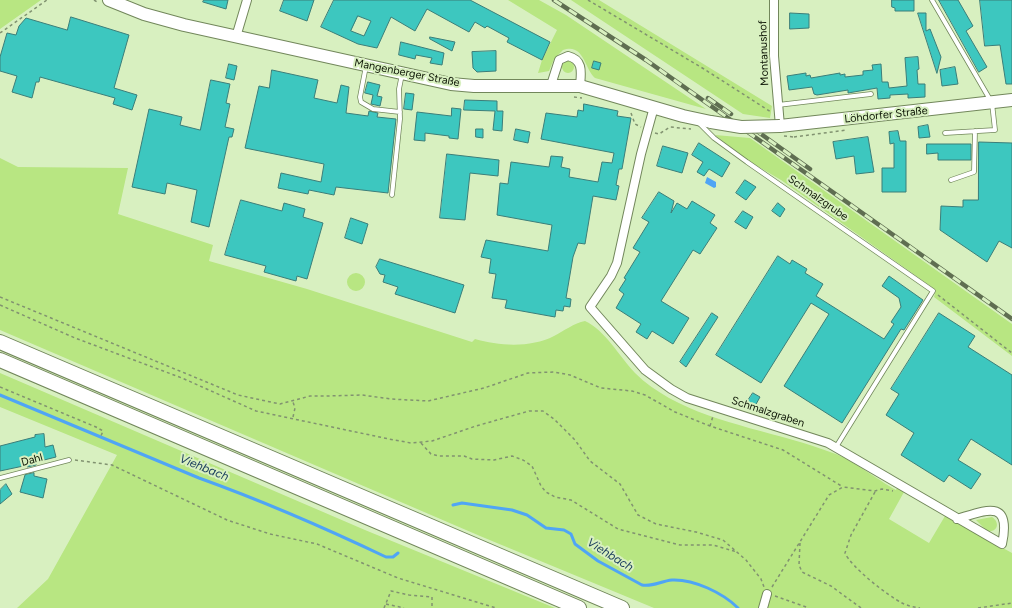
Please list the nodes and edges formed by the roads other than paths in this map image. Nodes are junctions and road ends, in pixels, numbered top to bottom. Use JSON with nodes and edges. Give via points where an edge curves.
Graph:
{"nodes":[{"id":1,"x":109,"y":0,"type":"edge"},
{"id":2,"x":247,"y":0,"type":"edge"},
{"id":3,"x":774,"y":0,"type":"edge"},
{"id":4,"x":932,"y":0,"type":"edge"},
{"id":5,"x":236,"y":37,"type":"junction"},
{"id":6,"x":366,"y":66,"type":"junction"},
{"id":7,"x":402,"y":73,"type":"junction"},
{"id":8,"x":550,"y":85,"type":"junction"},
{"id":9,"x":580,"y":86,"type":"junction"},
{"id":10,"x":871,"y":94,"type":"dead end"},
{"id":11,"x":1012,"y":100,"type":"edge"},
{"id":12,"x":992,"y":103,"type":"junction"},
{"id":13,"x":778,"y":105,"type":"junction"},
{"id":14,"x":654,"y":108,"type":"junction"},
{"id":15,"x":400,"y":112,"type":"junction"},
{"id":16,"x":695,"y":119,"type":"junction"},
{"id":17,"x":779,"y":122,"type":"junction"},
{"id":18,"x":975,"y":131,"type":"junction"},
{"id":19,"x":945,"y":133,"type":"dead end"},
{"id":20,"x":951,"y":180,"type":"dead end"},
{"id":21,"x":392,"y":195,"type":"dead end"},
{"id":22,"x":0,"y":342,"type":"edge"},
{"id":23,"x":0,"y":360,"type":"edge"},
{"id":24,"x":836,"y":447,"type":"junction"},
{"id":25,"x":69,"y":460,"type":"road end"},
{"id":26,"x":0,"y":478,"type":"edge"},
{"id":27,"x":957,"y":518,"type":"junction"},
{"id":28,"x":767,"y":594,"type":"road end"},
{"id":29,"x":580,"y":608,"type":"edge"},
{"id":30,"x":622,"y":608,"type":"edge"},
{"id":31,"x":763,"y":608,"type":"edge"}],
"edges":[{"from":1,"to":5,"type":"main road","name":"Mangenberger Straße","via":[[157,18]]},
{"from":2,"to":5,"type":"street"},
{"from":3,"to":13,"type":"street","name":"Montanushof","via":[[774,56]]},
{"from":4,"to":12,"type":"lane"},
{"from":5,"to":6,"type":"main road","name":"Mangenberger Straße"},
{"from":6,"to":7,"type":"main road","name":"Mangenberger Straße"},
{"from":6,"to":15,"type":"lane","via":[[361,102],[372,109]]},
{"from":7,"to":8,"type":"main road","name":"Mangenberger Straße","via":[[451,84],[474,86]]},
{"from":7,"to":15,"type":"lane","via":[[399,90]]},
{"from":8,"to":9,"type":"main road","name":"Mangenberger Straße"},
{"from":8,"to":9,"type":"street","via":[[559,60],[568,56],[580,64]]},
{"from":9,"to":14,"type":"main road","name":"Mangenberger Straße"},
{"from":10,"to":13,"type":"lane"},
{"from":11,"to":12,"type":"main road","name":"Löhdorfer Straße"},
{"from":12,"to":17,"type":"main road","name":"Löhdorfer Straße"},
{"from":12,"to":18,"type":"lane","via":[[995,130]]},
{"from":13,"to":17,"type":"street","name":"Montanushof"},
{"from":14,"to":16,"type":"main road","name":"Mangenberger Straße"},
{"from":14,"to":24,"type":"street","name":"Schmalzgraben","via":[[640,154],[620,256],[611,276],[590,307],[645,370],[687,398]]},
{"from":15,"to":21,"type":"lane"},
{"from":16,"to":17,"type":"main road","name":"Mangenberger Straße","bridge":true,"via":[[741,127]]},
{"from":16,"to":24,"type":"lane","name":"Schmalzgrube","via":[[714,138],[747,162],[933,291]]},
{"from":18,"to":19,"type":"lane"},
{"from":18,"to":20,"type":"lane","via":[[974,172]]},
{"from":22,"to":30,"type":"highway"},
{"from":23,"to":29,"type":"highway"},
{"from":24,"to":27,"type":"street","name":"Schmalzgraben"},
{"from":25,"to":26,"type":"lane","name":"Dahl"},
{"from":27,"to":27,"type":"street","name":"Schmalzgraben","via":[[995,540],[1002,544],[1007,523],[1003,513],[987,510]]},
{"from":28,"to":31,"type":"street"}]}
